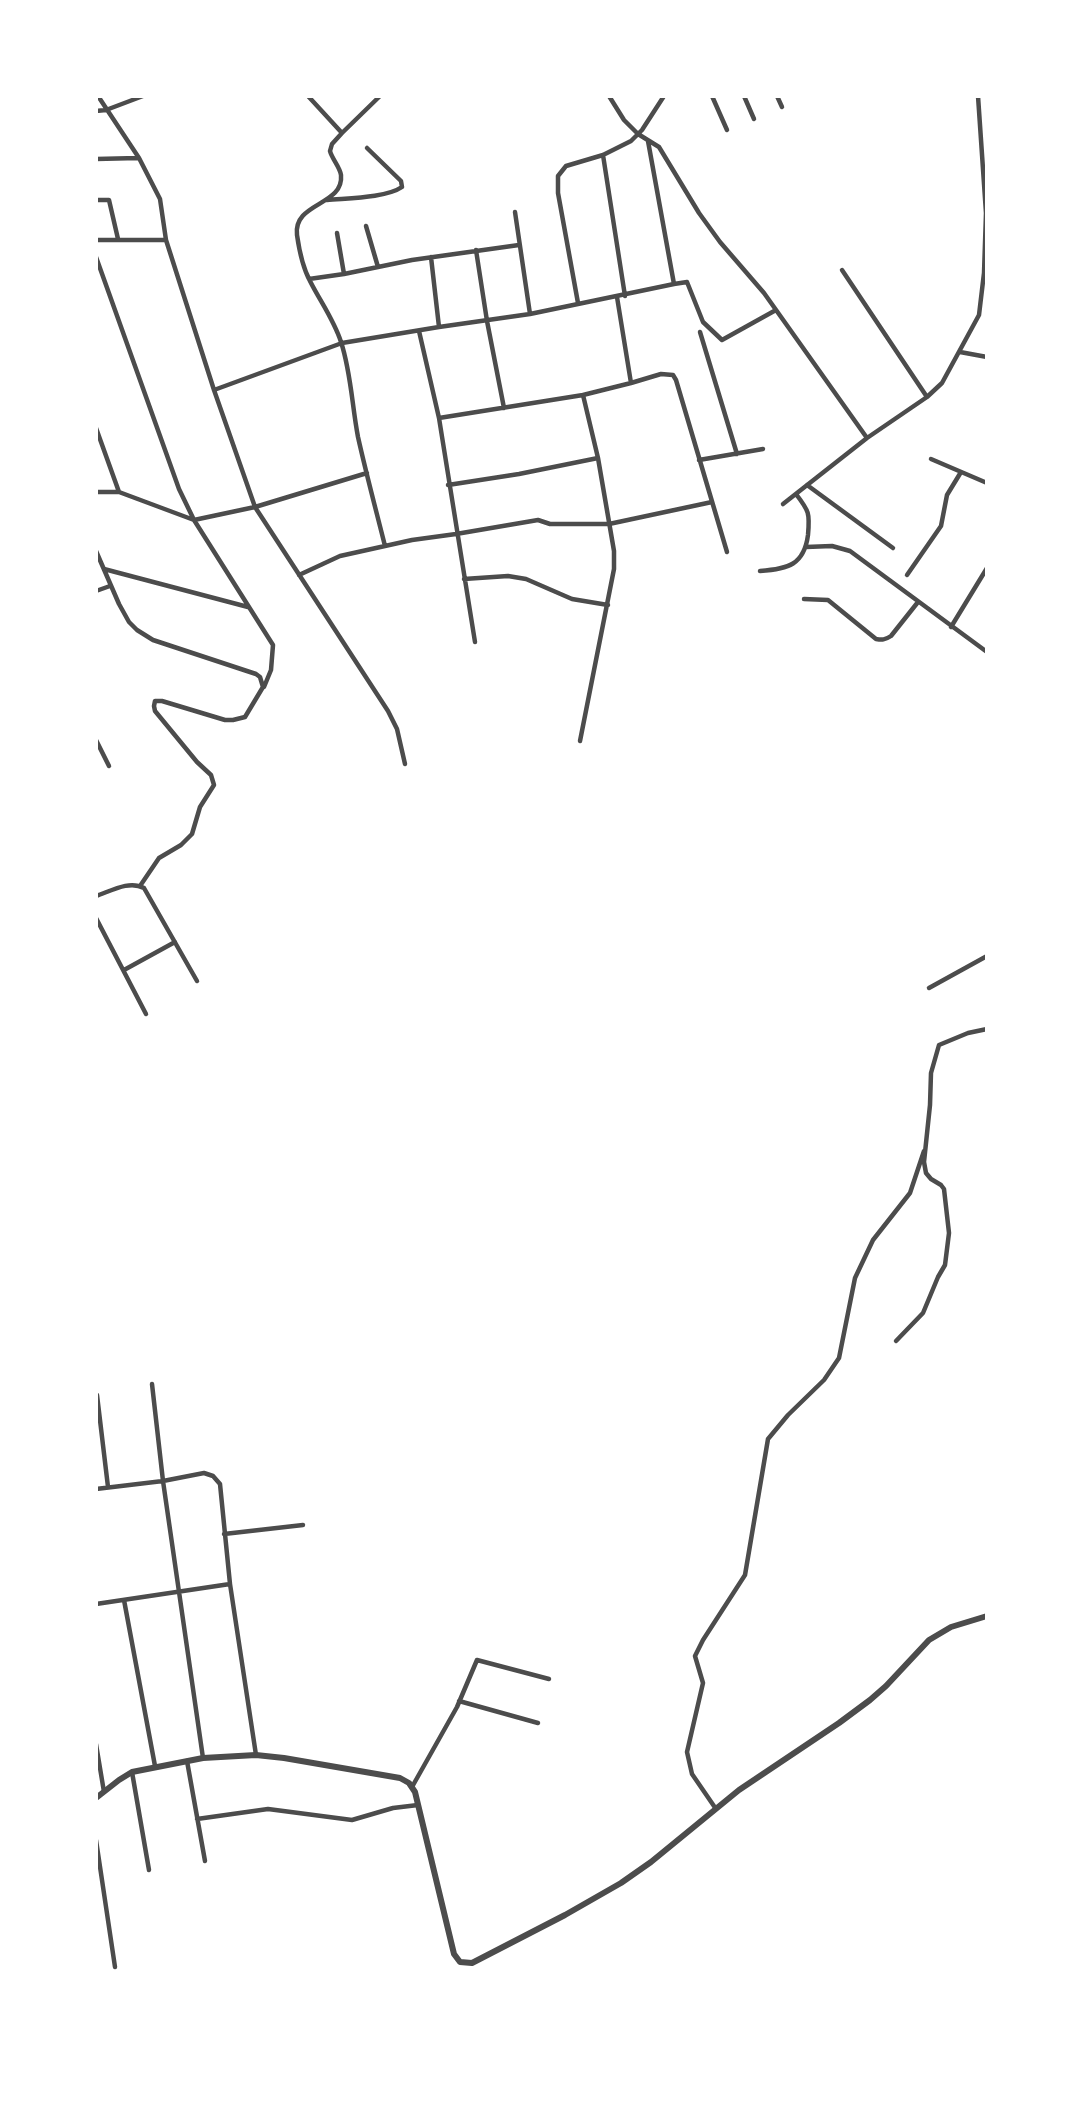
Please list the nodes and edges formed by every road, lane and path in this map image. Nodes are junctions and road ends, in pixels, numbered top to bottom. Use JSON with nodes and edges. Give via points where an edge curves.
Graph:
{"nodes":[{"id":1,"x":98,"y":96,"type":"edge"},
{"id":2,"x":143,"y":96,"type":"edge"},
{"id":3,"x":308,"y":96,"type":"edge"},
{"id":4,"x":380,"y":96,"type":"edge"},
{"id":5,"x":609,"y":96,"type":"edge"},
{"id":6,"x":664,"y":96,"type":"edge"},
{"id":7,"x":712,"y":96,"type":"edge"},
{"id":8,"x":744,"y":96,"type":"edge"},
{"id":9,"x":778,"y":96,"type":"edge"},
{"id":10,"x":978,"y":96,"type":"edge"},
{"id":11,"x":782,"y":107,"type":"dead end"},
{"id":12,"x":106,"y":110,"type":"junction"},
{"id":13,"x":96,"y":111,"type":"edge"},
{"id":14,"x":754,"y":118,"type":"dead end"},
{"id":15,"x":727,"y":130,"type":"dead end"},
{"id":16,"x":342,"y":133,"type":"junction"},
{"id":17,"x":638,"y":134,"type":"junction"},
{"id":18,"x":648,"y":140,"type":"junction"},
{"id":19,"x":367,"y":148,"type":"dead end"},
{"id":20,"x":603,"y":155,"type":"junction"},
{"id":21,"x":139,"y":158,"type":"junction"},
{"id":22,"x":96,"y":159,"type":"edge"},
{"id":23,"x":984,"y":167,"type":"edge"},
{"id":24,"x":96,"y":200,"type":"edge"},
{"id":25,"x":326,"y":200,"type":"junction"},
{"id":26,"x":515,"y":212,"type":"dead end"},
{"id":27,"x":366,"y":226,"type":"dead end"},
{"id":28,"x":337,"y":233,"type":"dead end"},
{"id":29,"x":118,"y":239,"type":"junction"},
{"id":30,"x":96,"y":240,"type":"edge"},
{"id":31,"x":166,"y":240,"type":"junction"},
{"id":32,"x":519,"y":245,"type":"junction"},
{"id":33,"x":477,"y":250,"type":"junction"},
{"id":34,"x":96,"y":257,"type":"edge"},
{"id":35,"x":431,"y":257,"type":"junction"},
{"id":36,"x":379,"y":267,"type":"junction"},
{"id":37,"x":842,"y":270,"type":"dead end"},
{"id":38,"x":344,"y":274,"type":"junction"},
{"id":39,"x":309,"y":279,"type":"junction"},
{"id":40,"x":674,"y":284,"type":"junction"},
{"id":41,"x":625,"y":296,"type":"junction"},
{"id":42,"x":617,"y":297,"type":"junction"},
{"id":43,"x":578,"y":303,"type":"junction"},
{"id":44,"x":776,"y":310,"type":"junction"},
{"id":45,"x":987,"y":313,"type":"edge"},
{"id":46,"x":530,"y":314,"type":"junction"},
{"id":47,"x":979,"y":315,"type":"junction"},
{"id":48,"x":487,"y":321,"type":"junction"},
{"id":49,"x":439,"y":327,"type":"junction"},
{"id":50,"x":419,"y":331,"type":"junction"},
{"id":51,"x":700,"y":332,"type":"dead end"},
{"id":52,"x":342,"y":344,"type":"junction"},
{"id":53,"x":960,"y":352,"type":"junction"},
{"id":54,"x":987,"y":357,"type":"edge"},
{"id":55,"x":631,"y":383,"type":"junction"},
{"id":56,"x":214,"y":390,"type":"junction"},
{"id":57,"x":583,"y":395,"type":"junction"},
{"id":58,"x":927,"y":397,"type":"junction"},
{"id":59,"x":504,"y":408,"type":"junction"},
{"id":60,"x":439,"y":418,"type":"junction"},
{"id":61,"x":96,"y":428,"type":"edge"},
{"id":62,"x":867,"y":438,"type":"junction"},
{"id":63,"x":763,"y":449,"type":"dead end"},
{"id":64,"x":737,"y":454,"type":"junction"},
{"id":65,"x":598,"y":458,"type":"junction"},
{"id":66,"x":931,"y":458,"type":"dead end"},
{"id":67,"x":699,"y":460,"type":"junction"},
{"id":68,"x":961,"y":472,"type":"junction"},
{"id":69,"x":367,"y":473,"type":"junction"},
{"id":70,"x":987,"y":483,"type":"edge"},
{"id":71,"x":448,"y":485,"type":"junction"},
{"id":72,"x":807,"y":485,"type":"junction"},
{"id":73,"x":96,"y":492,"type":"edge"},
{"id":74,"x":119,"y":492,"type":"junction"},
{"id":75,"x":796,"y":494,"type":"junction"},
{"id":76,"x":712,"y":502,"type":"junction"},
{"id":77,"x":783,"y":504,"type":"dead end"},
{"id":78,"x":255,"y":507,"type":"junction"},
{"id":79,"x":194,"y":520,"type":"junction"},
{"id":80,"x":609,"y":524,"type":"junction"},
{"id":81,"x":456,"y":534,"type":"junction"},
{"id":82,"x":385,"y":546,"type":"junction"},
{"id":83,"x":806,"y":547,"type":"junction"},
{"id":84,"x":893,"y":548,"type":"dead end"},
{"id":85,"x":96,"y":551,"type":"edge"},
{"id":86,"x":727,"y":552,"type":"dead end"},
{"id":87,"x":987,"y":568,"type":"edge"},
{"id":88,"x":103,"y":569,"type":"junction"},
{"id":89,"x":760,"y":571,"type":"dead end"},
{"id":90,"x":299,"y":575,"type":"junction"},
{"id":91,"x":907,"y":575,"type":"dead end"},
{"id":92,"x":464,"y":579,"type":"junction"},
{"id":93,"x":110,"y":586,"type":"junction"},
{"id":94,"x":96,"y":591,"type":"edge"},
{"id":95,"x":804,"y":599,"type":"dead end"},
{"id":96,"x":918,"y":602,"type":"junction"},
{"id":97,"x":608,"y":605,"type":"junction"},
{"id":98,"x":248,"y":607,"type":"junction"},
{"id":99,"x":951,"y":627,"type":"junction"},
{"id":100,"x":475,"y":642,"type":"dead end"},
{"id":101,"x":987,"y":652,"type":"edge"},
{"id":102,"x":263,"y":687,"type":"junction"},
{"id":103,"x":96,"y":740,"type":"edge"},
{"id":104,"x":580,"y":741,"type":"dead end"},
{"id":105,"x":405,"y":764,"type":"dead end"},
{"id":106,"x":109,"y":766,"type":"dead end"},
{"id":107,"x":140,"y":886,"type":"junction"},
{"id":108,"x":96,"y":896,"type":"edge"},
{"id":109,"x":96,"y":918,"type":"edge"},
{"id":110,"x":175,"y":943,"type":"junction"},
{"id":111,"x":987,"y":956,"type":"edge"},
{"id":112,"x":124,"y":970,"type":"junction"},
{"id":113,"x":197,"y":981,"type":"dead end"},
{"id":114,"x":929,"y":988,"type":"dead end"},
{"id":115,"x":146,"y":1014,"type":"dead end"},
{"id":116,"x":987,"y":1029,"type":"edge"},
{"id":117,"x":924,"y":1151,"type":"junction"},
{"id":118,"x":896,"y":1341,"type":"dead end"},
{"id":119,"x":152,"y":1384,"type":"dead end"},
{"id":120,"x":97,"y":1395,"type":"edge"},
{"id":121,"x":163,"y":1481,"type":"junction"},
{"id":122,"x":108,"y":1488,"type":"junction"},
{"id":123,"x":96,"y":1489,"type":"edge"},
{"id":124,"x":303,"y":1525,"type":"dead end"},
{"id":125,"x":224,"y":1534,"type":"junction"},
{"id":126,"x":230,"y":1584,"type":"junction"},
{"id":127,"x":178,"y":1592,"type":"junction"},
{"id":128,"x":124,"y":1600,"type":"junction"},
{"id":129,"x":96,"y":1604,"type":"edge"},
{"id":130,"x":987,"y":1616,"type":"edge"},
{"id":131,"x":549,"y":1679,"type":"dead end"},
{"id":132,"x":459,"y":1701,"type":"junction"},
{"id":133,"x":538,"y":1723,"type":"dead end"},
{"id":134,"x":96,"y":1744,"type":"edge"},
{"id":135,"x":256,"y":1755,"type":"junction"},
{"id":136,"x":203,"y":1759,"type":"junction"},
{"id":137,"x":187,"y":1761,"type":"junction"},
{"id":138,"x":155,"y":1766,"type":"junction"},
{"id":139,"x":132,"y":1772,"type":"junction"},
{"id":140,"x":412,"y":1787,"type":"junction"},
{"id":141,"x":104,"y":1791,"type":"junction"},
{"id":142,"x":96,"y":1798,"type":"edge"},
{"id":143,"x":418,"y":1805,"type":"junction"},
{"id":144,"x":716,"y":1809,"type":"junction"},
{"id":145,"x":197,"y":1819,"type":"junction"},
{"id":146,"x":96,"y":1840,"type":"edge"},
{"id":147,"x":205,"y":1861,"type":"dead end"},
{"id":148,"x":149,"y":1870,"type":"dead end"},
{"id":149,"x":115,"y":1966,"type":"dead end"}],
"edges":[{"from":1,"to":12,"type":"street"},
{"from":2,"to":12,"type":"street"},
{"from":3,"to":16,"type":"street"},
{"from":4,"to":16,"type":"street"},
{"from":5,"to":17,"type":"street"},
{"from":6,"to":17,"type":"street"},
{"from":7,"to":15,"type":"street"},
{"from":8,"to":14,"type":"street"},
{"from":9,"to":11,"type":"street"},
{"from":10,"to":23,"type":"street"},
{"from":12,"to":13,"type":"street"},
{"from":12,"to":21,"type":"street"},
{"from":16,"to":25,"type":"street","via":[[330,151],[341,178]]},
{"from":17,"to":18,"type":"street"},
{"from":17,"to":20,"type":"street"},
{"from":18,"to":40,"type":"street"},
{"from":18,"to":44,"type":"street","via":[[659,147],[699,213]]},
{"from":19,"to":25,"type":"street","via":[[402,187]]},
{"from":20,"to":41,"type":"street"},
{"from":20,"to":43,"type":"street","via":[[566,166],[557,180]]},
{"from":21,"to":22,"type":"street"},
{"from":21,"to":31,"type":"street","via":[[160,199]]},
{"from":23,"to":47,"type":"street","via":[[985,273]]},
{"from":24,"to":29,"type":"street","via":[[110,200]]},
{"from":25,"to":39,"type":"street","via":[[297,222],[297,239]]},
{"from":26,"to":32,"type":"street"},
{"from":27,"to":36,"type":"street"},
{"from":28,"to":38,"type":"street"},
{"from":29,"to":30,"type":"street"},
{"from":29,"to":31,"type":"street"},
{"from":31,"to":56,"type":"street"},
{"from":32,"to":33,"type":"street"},
{"from":32,"to":46,"type":"street"},
{"from":33,"to":35,"type":"street"},
{"from":33,"to":48,"type":"street"},
{"from":34,"to":79,"type":"street"},
{"from":35,"to":36,"type":"street"},
{"from":35,"to":49,"type":"street"},
{"from":36,"to":38,"type":"street"},
{"from":37,"to":58,"type":"street"},
{"from":38,"to":39,"type":"street"},
{"from":39,"to":52,"type":"street"},
{"from":40,"to":41,"type":"street"},
{"from":40,"to":44,"type":"street","via":[[687,282],[703,322],[722,340]]},
{"from":41,"to":42,"type":"street"},
{"from":42,"to":43,"type":"street"},
{"from":42,"to":55,"type":"street"},
{"from":43,"to":46,"type":"street"},
{"from":44,"to":62,"type":"street"},
{"from":45,"to":47,"type":"street"},
{"from":46,"to":48,"type":"street"},
{"from":47,"to":53,"type":"street"},
{"from":48,"to":49,"type":"street"},
{"from":48,"to":59,"type":"street"},
{"from":49,"to":50,"type":"street"},
{"from":50,"to":52,"type":"street"},
{"from":50,"to":60,"type":"street"},
{"from":51,"to":64,"type":"street"},
{"from":52,"to":56,"type":"street"},
{"from":52,"to":69,"type":"street"},
{"from":53,"to":54,"type":"street"},
{"from":53,"to":58,"type":"street","via":[[942,383]]},
{"from":55,"to":57,"type":"street"},
{"from":55,"to":67,"type":"street","via":[[673,375]]},
{"from":56,"to":78,"type":"street"},
{"from":57,"to":59,"type":"street"},
{"from":57,"to":65,"type":"street"},
{"from":58,"to":62,"type":"street"},
{"from":59,"to":60,"type":"street"},
{"from":60,"to":71,"type":"street"},
{"from":61,"to":74,"type":"street"},
{"from":62,"to":72,"type":"street"},
{"from":63,"to":64,"type":"street"},
{"from":64,"to":67,"type":"street"},
{"from":65,"to":71,"type":"street"},
{"from":65,"to":80,"type":"street"},
{"from":66,"to":68,"type":"street"},
{"from":67,"to":76,"type":"street"},
{"from":68,"to":70,"type":"street"},
{"from":68,"to":91,"type":"street","via":[[947,495],[941,526]]},
{"from":69,"to":78,"type":"street"},
{"from":69,"to":82,"type":"street"},
{"from":71,"to":81,"type":"street"},
{"from":72,"to":75,"type":"street"},
{"from":72,"to":84,"type":"street"},
{"from":73,"to":74,"type":"street"},
{"from":74,"to":79,"type":"street"},
{"from":75,"to":77,"type":"street"},
{"from":75,"to":83,"type":"street","via":[[809,513]]},
{"from":76,"to":80,"type":"street"},
{"from":76,"to":86,"type":"street"},
{"from":78,"to":79,"type":"street"},
{"from":78,"to":90,"type":"street"},
{"from":79,"to":98,"type":"street"},
{"from":80,"to":81,"type":"street","via":[[538,520]]},
{"from":80,"to":97,"type":"street","via":[[614,560]]},
{"from":81,"to":82,"type":"street"},
{"from":81,"to":92,"type":"street"},
{"from":82,"to":90,"type":"street","via":[[340,556]]},
{"from":83,"to":89,"type":"street","via":[[789,566]]},
{"from":83,"to":96,"type":"street","via":[[850,551]]},
{"from":85,"to":88,"type":"street"},
{"from":87,"to":99,"type":"street"},
{"from":88,"to":93,"type":"street"},
{"from":88,"to":98,"type":"street"},
{"from":90,"to":105,"type":"street","via":[[388,711]]},
{"from":92,"to":97,"type":"street","via":[[526,579],[572,599]]},
{"from":92,"to":100,"type":"street"},
{"from":93,"to":94,"type":"street"},
{"from":93,"to":102,"type":"street","via":[[137,630],[153,640],[256,674]]},
{"from":95,"to":96,"type":"street","via":[[828,600],[881,640],[891,636]]},
{"from":96,"to":99,"type":"street"},
{"from":97,"to":104,"type":"street"},
{"from":98,"to":102,"type":"street","via":[[273,645],[271,670]]},
{"from":99,"to":101,"type":"street"},
{"from":102,"to":107,"type":"street","via":[[245,717],[233,720],[162,701],[153,704],[211,775],[214,785],[200,807],[192,834],[159,858]]},
{"from":103,"to":106,"type":"street"},
{"from":107,"to":108,"type":"street"},
{"from":107,"to":110,"type":"street"},
{"from":109,"to":112,"type":"street"},
{"from":110,"to":112,"type":"street"},
{"from":110,"to":113,"type":"street"},
{"from":111,"to":114,"type":"street"},
{"from":112,"to":115,"type":"street"},
{"from":116,"to":117,"type":"street","via":[[939,1045],[930,1073]]},
{"from":117,"to":118,"type":"street","via":[[926,1173],[944,1189],[947,1255],[923,1312]]},
{"from":117,"to":144,"type":"street","via":[[910,1193],[873,1241],[855,1278],[839,1358],[768,1438],[745,1575],[695,1656],[702,1683],[687,1752],[692,1774]]},
{"from":119,"to":121,"type":"street"},
{"from":120,"to":122,"type":"street"},
{"from":121,"to":122,"type":"street"},
{"from":121,"to":125,"type":"street","via":[[204,1473],[214,1476],[220,1484]]},
{"from":121,"to":127,"type":"street"},
{"from":122,"to":123,"type":"street"},
{"from":124,"to":125,"type":"street"},
{"from":125,"to":126,"type":"street"},
{"from":126,"to":127,"type":"street"},
{"from":126,"to":135,"type":"street"},
{"from":127,"to":128,"type":"street"},
{"from":127,"to":136,"type":"street"},
{"from":128,"to":129,"type":"street"},
{"from":128,"to":138,"type":"street"},
{"from":130,"to":144,"type":"street","via":[[951,1627],[929,1640],[870,1700]]},
{"from":131,"to":132,"type":"street","via":[[477,1660]]},
{"from":132,"to":133,"type":"street"},
{"from":132,"to":140,"type":"street"},
{"from":134,"to":141,"type":"street"},
{"from":135,"to":136,"type":"street"},
{"from":135,"to":140,"type":"street","via":[[400,1778]]},
{"from":136,"to":137,"type":"street"},
{"from":137,"to":138,"type":"street"},
{"from":137,"to":145,"type":"street"},
{"from":138,"to":139,"type":"street"},
{"from":139,"to":141,"type":"street"},
{"from":139,"to":148,"type":"street"},
{"from":140,"to":143,"type":"street"},
{"from":141,"to":142,"type":"street"},
{"from":143,"to":144,"type":"street","via":[[452,1948],[460,1962],[472,1963],[621,1883]]},
{"from":143,"to":145,"type":"street","via":[[352,1820],[268,1809]]},
{"from":145,"to":147,"type":"street"},
{"from":146,"to":149,"type":"street"}]}
